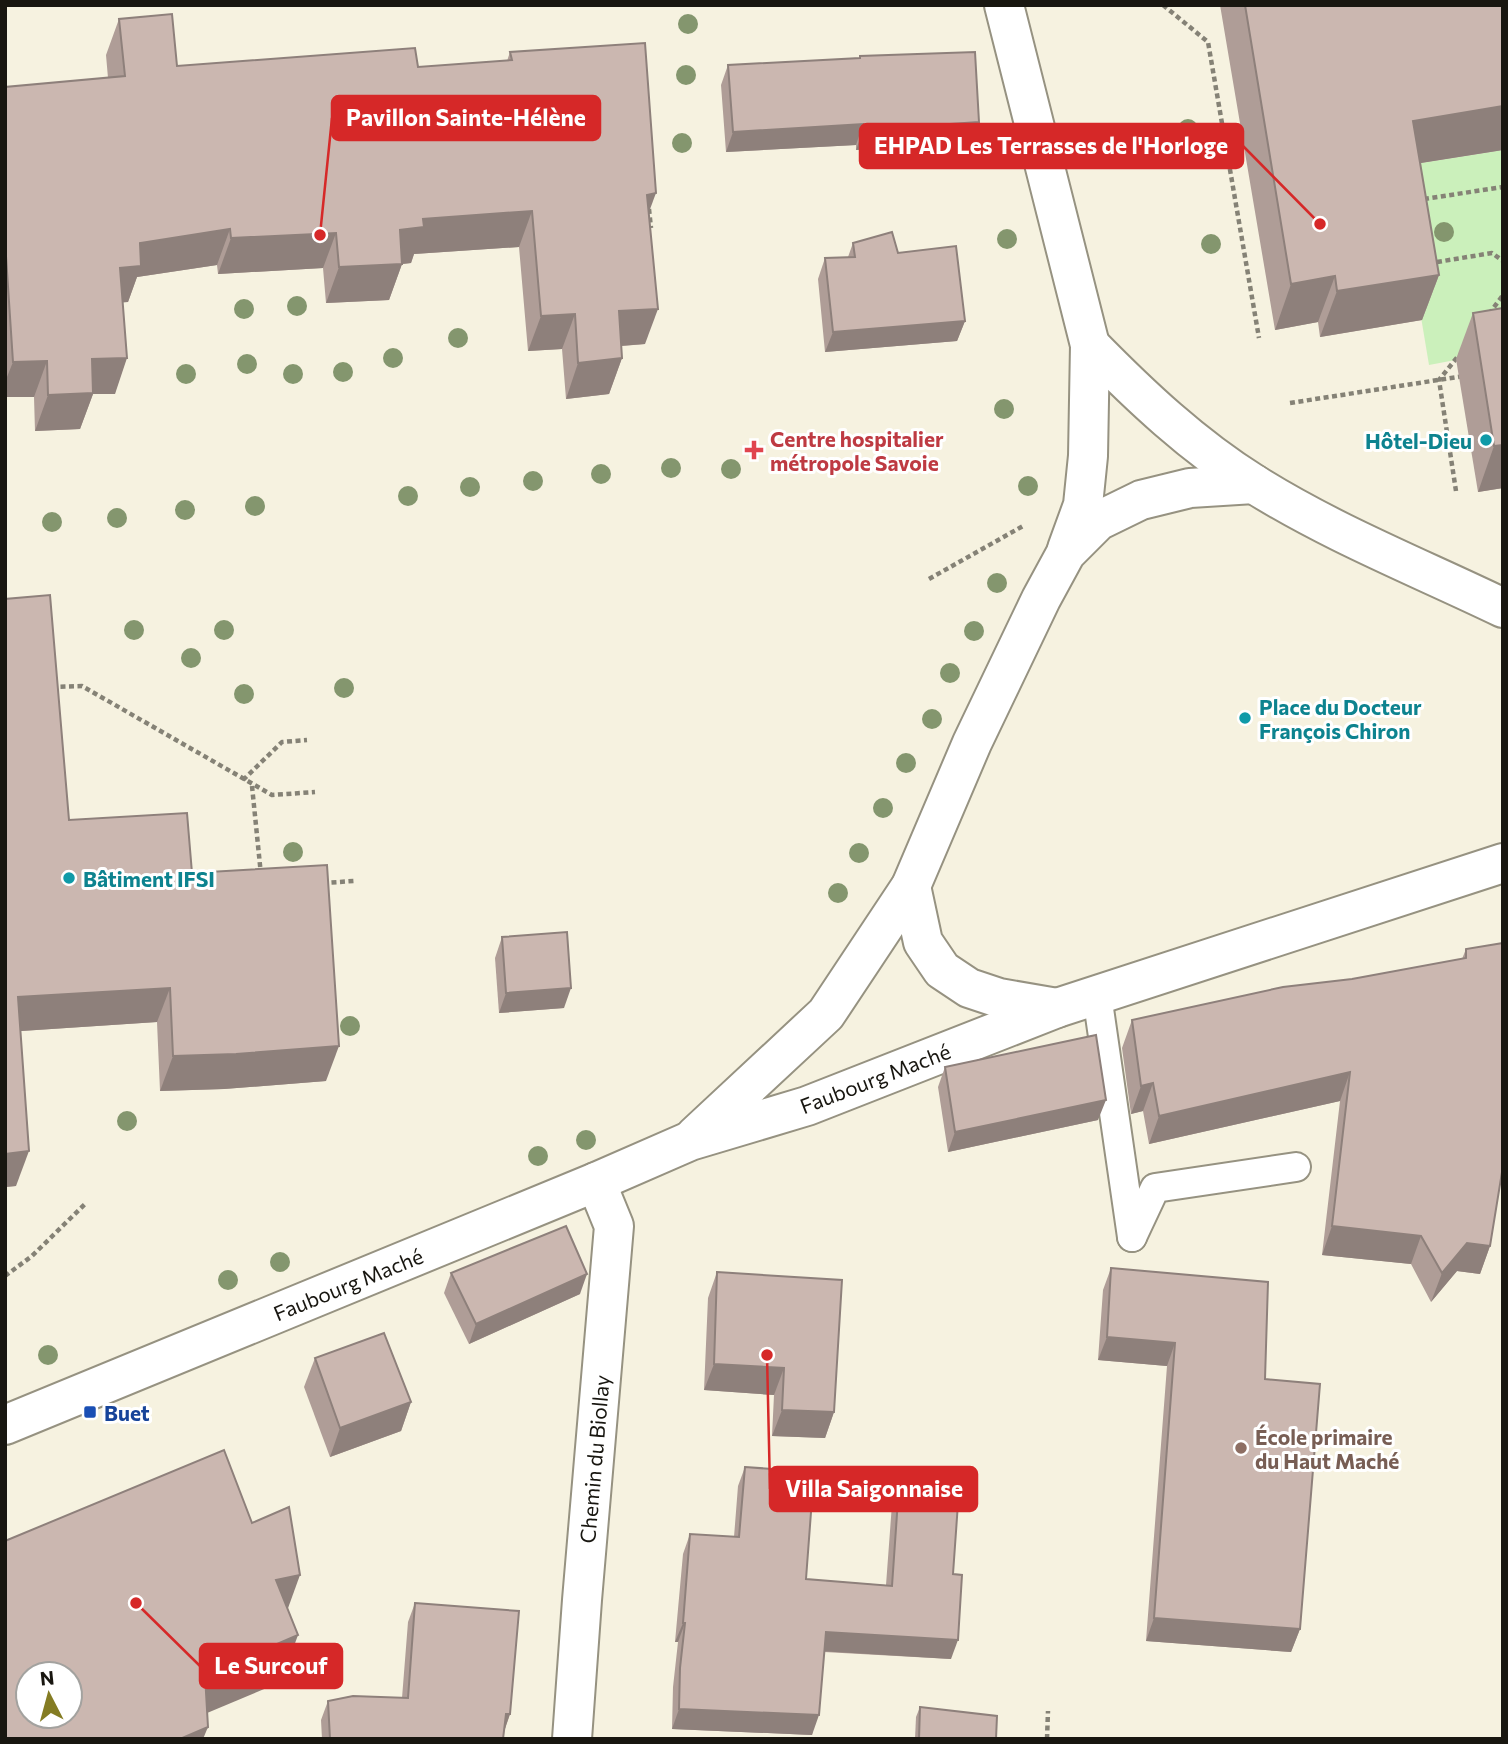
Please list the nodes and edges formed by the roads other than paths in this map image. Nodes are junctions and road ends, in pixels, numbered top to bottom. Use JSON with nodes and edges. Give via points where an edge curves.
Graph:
{"nodes":[{"id":1,"x":1004,"y":5,"type":"edge"},
{"id":2,"x":1090,"y":345,"type":"junction"},
{"id":3,"x":1254,"y":484,"type":"junction"},
{"id":4,"x":1066,"y":553,"type":"junction"},
{"id":5,"x":1503,"y":608,"type":"edge"},
{"id":6,"x":1503,"y":863,"type":"edge"},
{"id":7,"x":911,"y":886,"type":"junction"},
{"id":8,"x":1097,"y":995,"type":"junction"},
{"id":9,"x":1057,"y":1008,"type":"junction"},
{"id":10,"x":690,"y":1142,"type":"junction"},
{"id":11,"x":1296,"y":1167,"type":"dead end"},
{"id":12,"x":596,"y":1182,"type":"junction"},
{"id":13,"x":5,"y":1425,"type":"edge"},
{"id":14,"x":572,"y":1739,"type":"edge"}],
"edges":[{"from":1,"to":2,"type":"street"},
{"from":2,"to":3,"type":"street","via":[[1172,422]]},
{"from":2,"to":4,"type":"street","via":[[1083,505]]},
{"from":3,"to":4,"type":"street","via":[[1189,488],[1141,500],[1098,521]]},
{"from":3,"to":5,"type":"street"},
{"from":4,"to":7,"type":"street","via":[[972,744]]},
{"from":6,"to":8,"type":"street"},
{"from":7,"to":9,"type":"street","via":[[923,942],[942,970],[979,992]]},
{"from":7,"to":10,"type":"street","name":"Faubourg Maché","via":[[826,1014]]},
{"from":8,"to":9,"type":"street"},
{"from":8,"to":11,"type":"lane","via":[[1132,1237],[1155,1188]]},
{"from":9,"to":10,"type":"street","name":"Faubourg Maché","via":[[807,1106]]},
{"from":10,"to":12,"type":"street","name":"Faubourg Maché"},
{"from":12,"to":13,"type":"street","name":"Faubourg Maché"},
{"from":12,"to":14,"type":"street","name":"Chemin du Biollay","via":[[614,1226]]}]}
